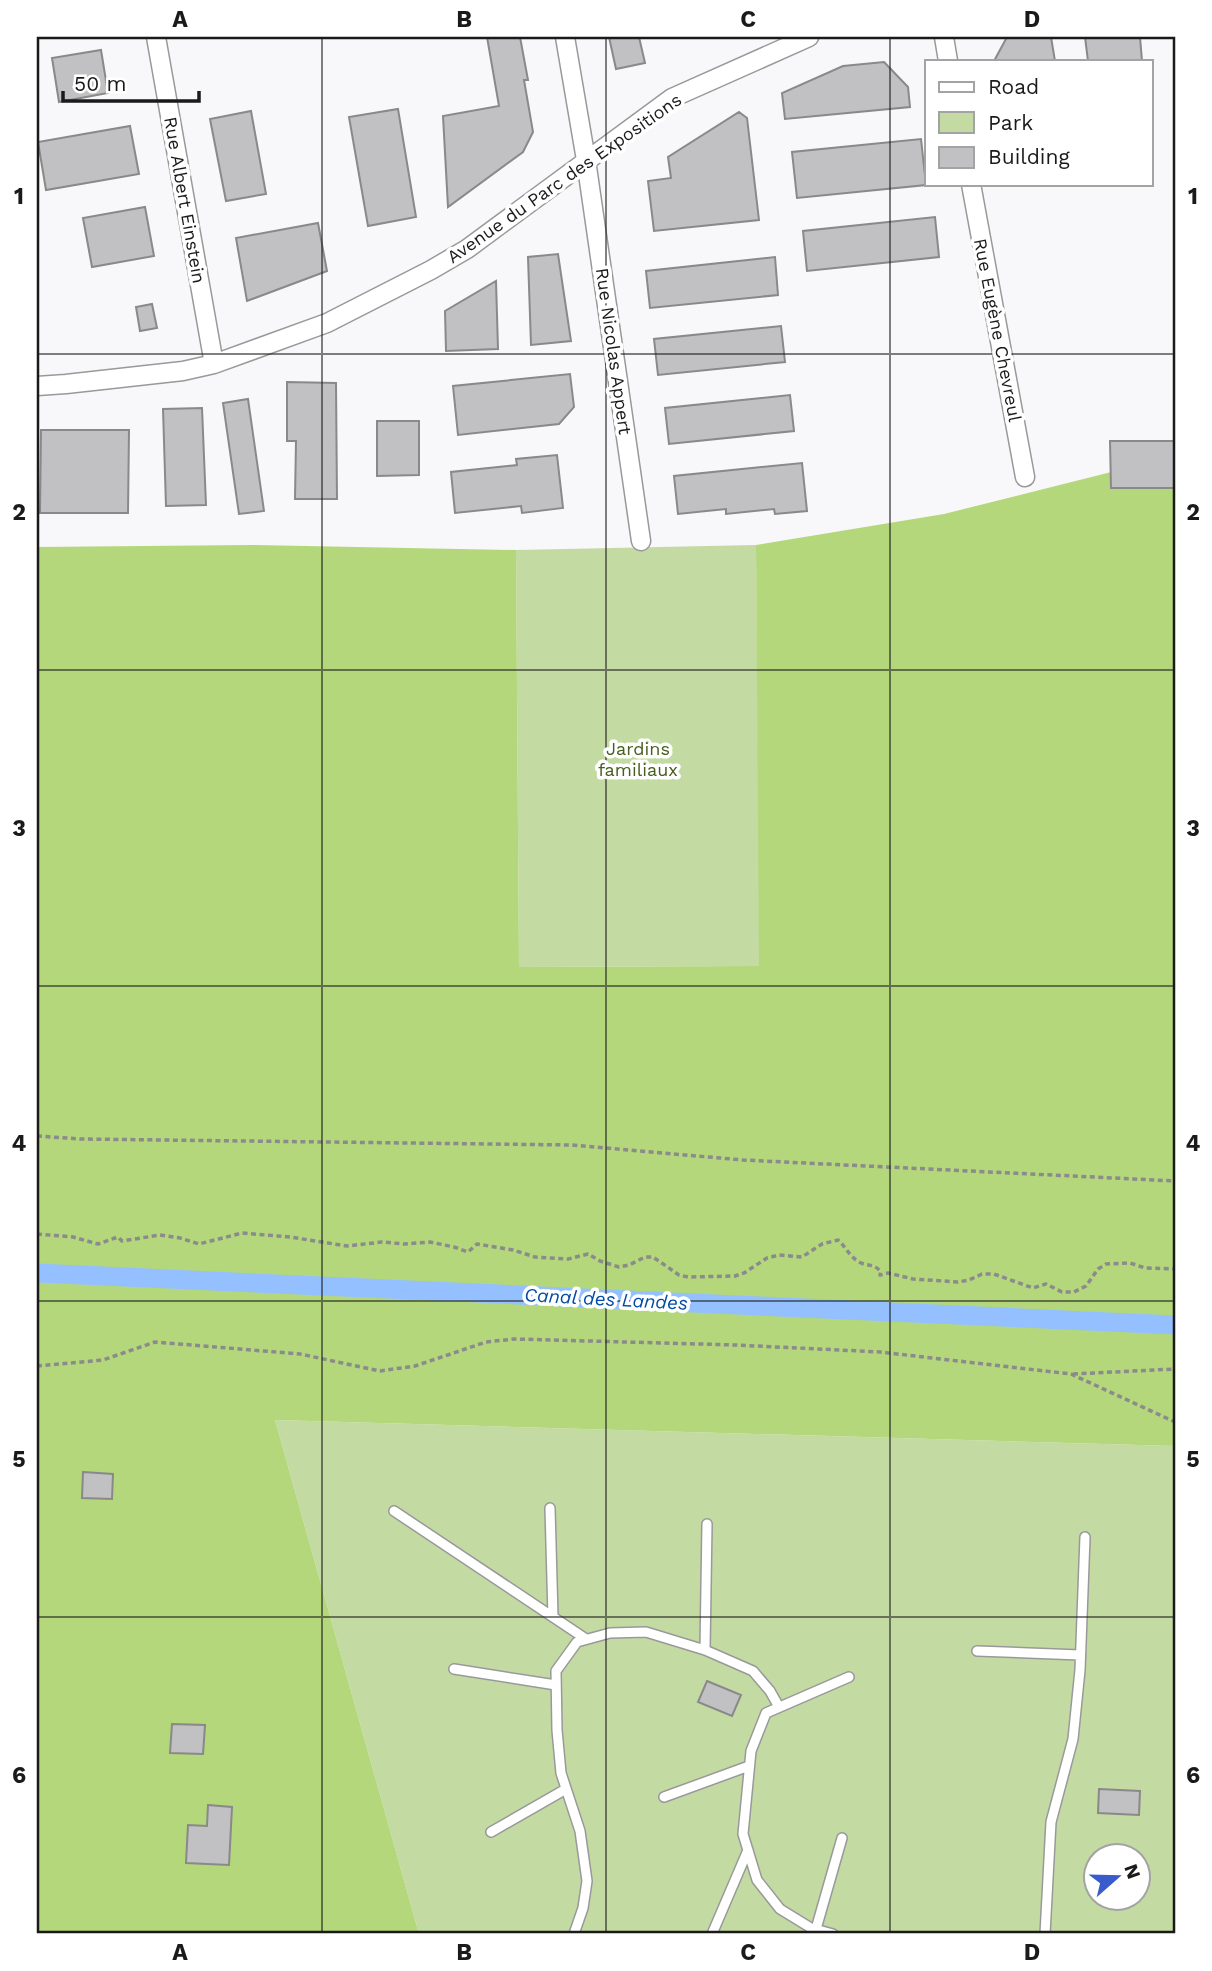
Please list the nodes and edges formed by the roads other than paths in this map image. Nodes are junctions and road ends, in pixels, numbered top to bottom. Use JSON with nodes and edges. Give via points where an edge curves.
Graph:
{"nodes":[{"id":1,"x":156,"y":37,"type":"edge"},
{"id":2,"x":565,"y":37,"type":"edge"},
{"id":3,"x":809,"y":37,"type":"edge"},
{"id":4,"x":944,"y":37,"type":"edge"},
{"id":5,"x":948,"y":60,"type":"edge"},
{"id":6,"x":586,"y":160,"type":"junction"},
{"id":7,"x":971,"y":186,"type":"edge"},
{"id":8,"x":214,"y":364,"type":"junction"},
{"id":9,"x":37,"y":386,"type":"edge"},
{"id":10,"x":1025,"y":477,"type":"dead end"},
{"id":11,"x":641,"y":541,"type":"dead end"},
{"id":12,"x":550,"y":1508,"type":"dead end"},
{"id":13,"x":394,"y":1511,"type":"dead end"},
{"id":14,"x":707,"y":1524,"type":"dead end"},
{"id":15,"x":1084,"y":1537,"type":"dead end"},
{"id":16,"x":552,"y":1617,"type":"junction"},
{"id":17,"x":586,"y":1639,"type":"junction"},
{"id":18,"x":705,"y":1650,"type":"junction"},
{"id":19,"x":976,"y":1651,"type":"dead end"},
{"id":20,"x":1080,"y":1655,"type":"junction"},
{"id":21,"x":454,"y":1669,"type":"dead end"},
{"id":22,"x":849,"y":1677,"type":"dead end"},
{"id":23,"x":556,"y":1685,"type":"junction"},
{"id":24,"x":779,"y":1707,"type":"junction"},
{"id":25,"x":750,"y":1766,"type":"junction"},
{"id":26,"x":566,"y":1789,"type":"junction"},
{"id":27,"x":664,"y":1797,"type":"dead end"},
{"id":28,"x":491,"y":1832,"type":"dead end"},
{"id":29,"x":842,"y":1838,"type":"dead end"},
{"id":30,"x":748,"y":1850,"type":"junction"},
{"id":31,"x":816,"y":1929,"type":"junction"},
{"id":32,"x":574,"y":1934,"type":"edge"},
{"id":33,"x":712,"y":1934,"type":"edge"},
{"id":34,"x":833,"y":1934,"type":"edge"},
{"id":35,"x":1045,"y":1934,"type":"edge"}],
"edges":[{"from":1,"to":8,"type":"street","name":"Rue Albert Einstein"},
{"from":2,"to":6,"type":"street"},
{"from":3,"to":6,"type":"street","name":"Avenue du Parc des Expositions","via":[[673,98]]},
{"from":4,"to":5,"type":"street"},
{"from":6,"to":8,"type":"street","name":"Avenue du Parc des Expositions","via":[[467,249],[431,270],[327,323]]},
{"from":6,"to":11,"type":"street","name":"Rue Nicolas Appert"},
{"from":7,"to":10,"type":"street","name":"Rue Eugène Chevreul"},
{"from":8,"to":9,"type":"street","name":"Avenue du Parc des Expositions"},
{"from":12,"to":16,"type":"lane"},
{"from":13,"to":16,"type":"lane"},
{"from":14,"to":18,"type":"lane"},
{"from":15,"to":20,"type":"lane"},
{"from":16,"to":17,"type":"lane"},
{"from":17,"to":18,"type":"lane","via":[[646,1632]]},
{"from":17,"to":23,"type":"lane","via":[[577,1642],[556,1671]]},
{"from":18,"to":24,"type":"lane","via":[[753,1671]]},
{"from":19,"to":20,"type":"lane"},
{"from":20,"to":35,"type":"lane","via":[[1073,1739],[1051,1822]]},
{"from":21,"to":23,"type":"lane"},
{"from":22,"to":24,"type":"lane"},
{"from":23,"to":26,"type":"lane"},
{"from":24,"to":25,"type":"lane","via":[[766,1713]]},
{"from":25,"to":27,"type":"lane"},
{"from":25,"to":30,"type":"lane","via":[[743,1835]]},
{"from":26,"to":28,"type":"lane"},
{"from":26,"to":32,"type":"lane","via":[[580,1831],[587,1881]]},
{"from":29,"to":31,"type":"lane"},
{"from":30,"to":31,"type":"lane","via":[[757,1880],[780,1909]]},
{"from":30,"to":33,"type":"lane"},
{"from":31,"to":34,"type":"lane"}]}
